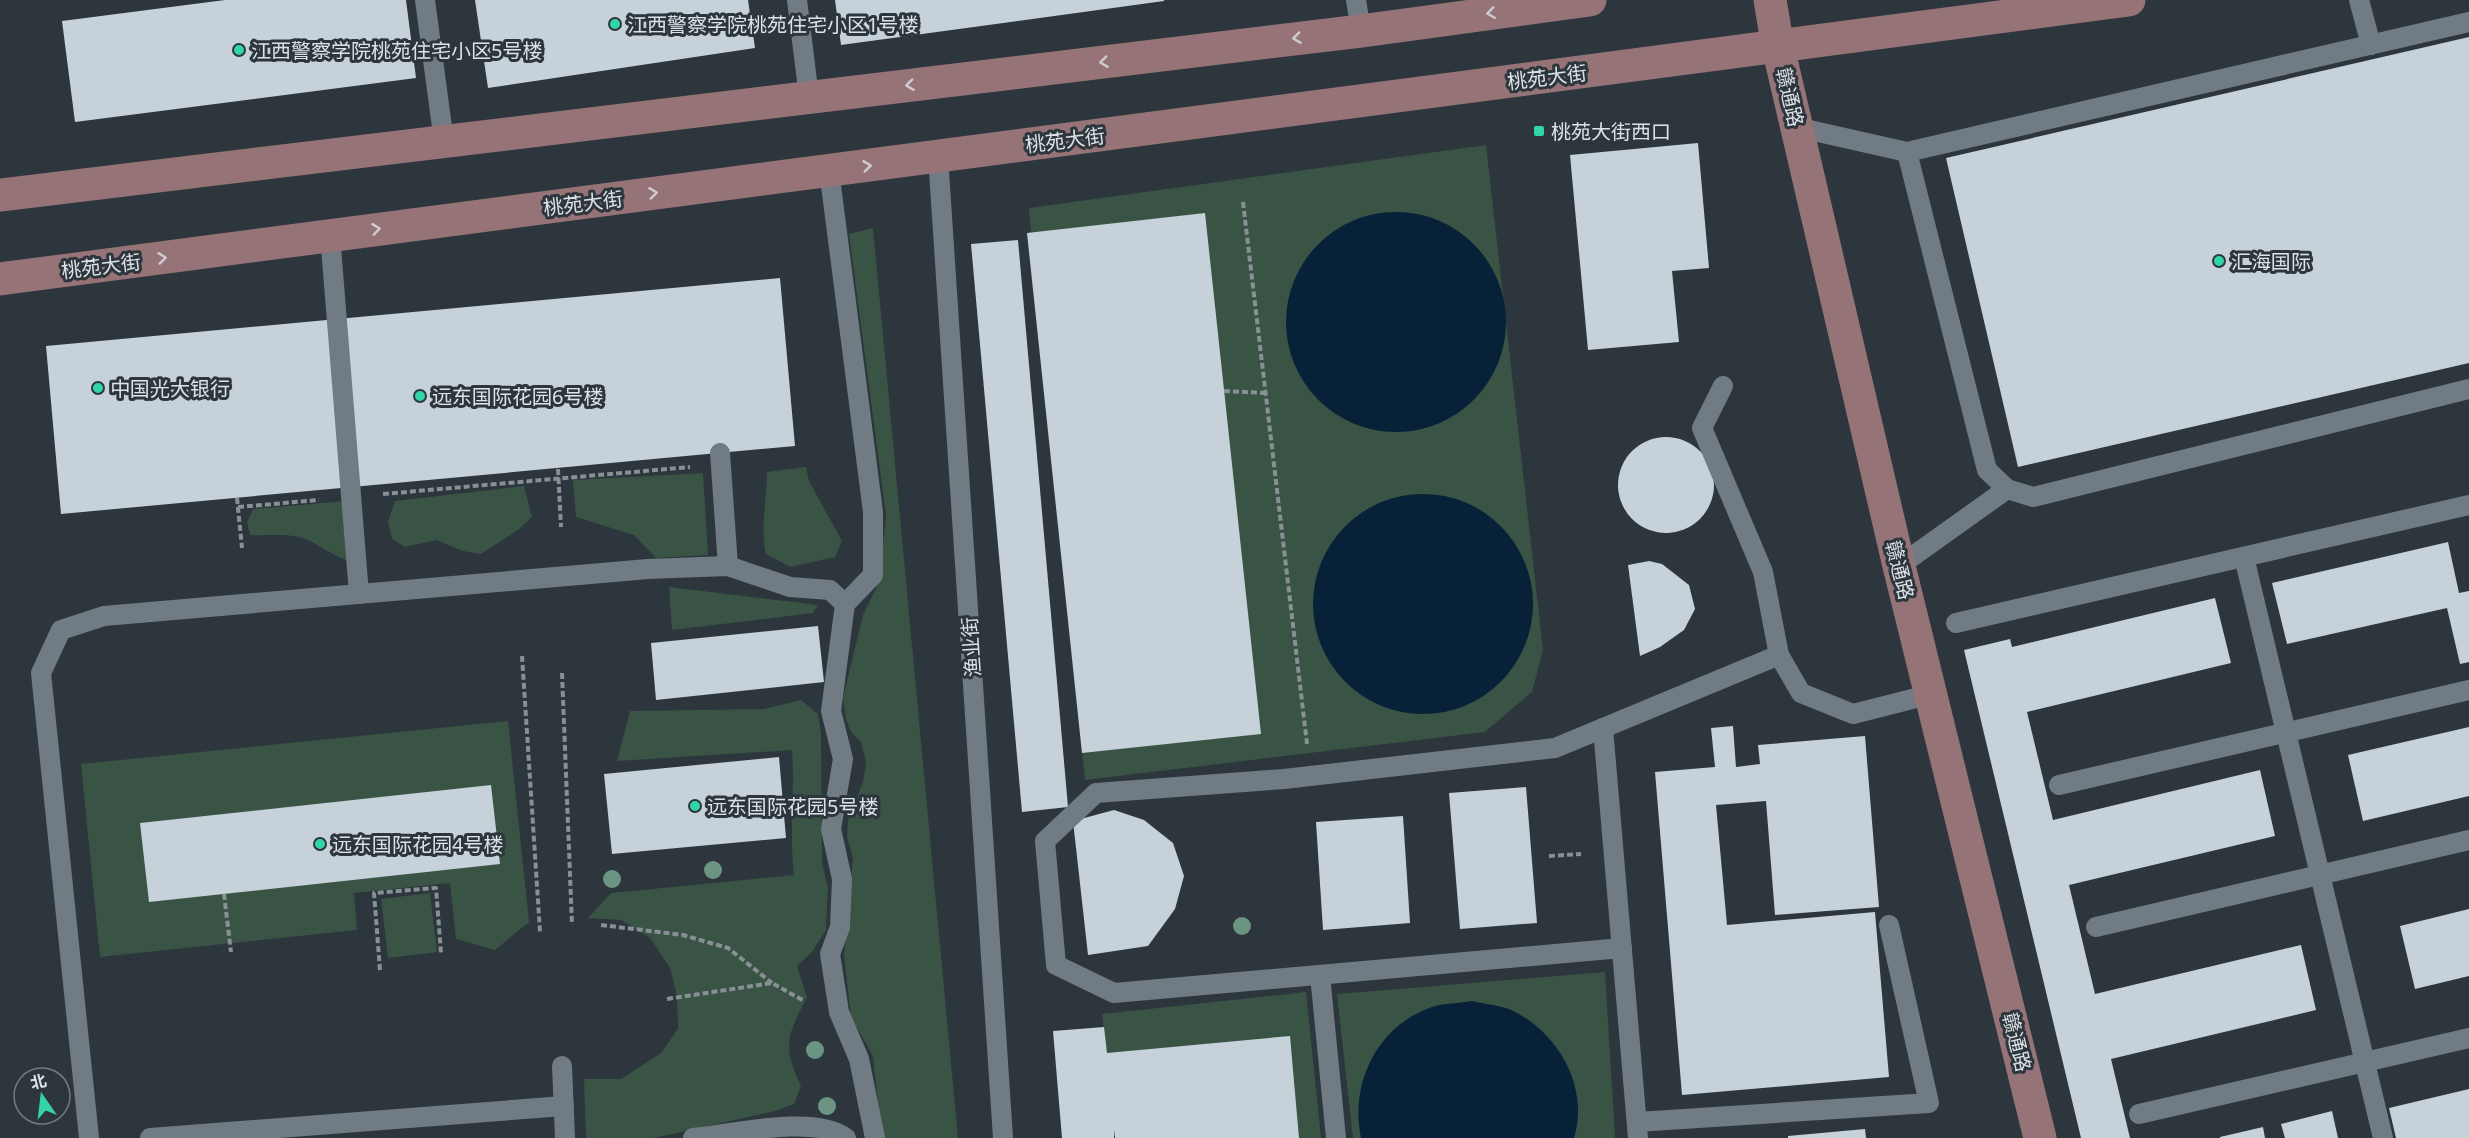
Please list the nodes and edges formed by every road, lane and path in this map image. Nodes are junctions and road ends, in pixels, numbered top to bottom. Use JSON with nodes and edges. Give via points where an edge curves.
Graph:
{"nodes":[{"id":1,"x":425,"y":0,"type":"edge"},
{"id":2,"x":797,"y":0,"type":"edge"},
{"id":3,"x":1590,"y":0,"type":"edge"},
{"id":4,"x":1770,"y":0,"type":"edge"},
{"id":5,"x":2129,"y":0,"type":"edge"},
{"id":6,"x":2359,"y":0,"type":"edge"},
{"id":7,"x":1358,"y":15,"type":"edge"},
{"id":8,"x":2469,"y":22,"type":"edge"},
{"id":9,"x":2371,"y":45,"type":"junction"},
{"id":10,"x":1778,"y":47,"type":"junction"},
{"id":11,"x":809,"y":97,"type":"junction"},
{"id":12,"x":1797,"y":127,"type":"junction"},
{"id":13,"x":444,"y":142,"type":"junction"},
{"id":14,"x":1907,"y":152,"type":"junction"},
{"id":15,"x":938,"y":156,"type":"junction"},
{"id":16,"x":830,"y":170,"type":"junction"},
{"id":17,"x":0,"y":195,"type":"edge"},
{"id":18,"x":1243,"y":202,"type":"dead end"},
{"id":19,"x":330,"y":236,"type":"junction"},
{"id":20,"x":0,"y":279,"type":"edge"},
{"id":21,"x":1723,"y":386,"type":"dead end"},
{"id":22,"x":2469,"y":389,"type":"edge"},
{"id":23,"x":1224,"y":391,"type":"dead end"},
{"id":24,"x":1266,"y":393,"type":"junction"},
{"id":25,"x":720,"y":459,"type":"joint"},
{"id":26,"x":558,"y":469,"type":"dead end"},
{"id":27,"x":559,"y":478,"type":"junction"},
{"id":28,"x":2007,"y":489,"type":"junction"},
{"id":29,"x":353,"y":497,"type":"junction"},
{"id":30,"x":237,"y":498,"type":"dead end"},
{"id":31,"x":2469,"y":505,"type":"edge"},
{"id":32,"x":238,"y":507,"type":"junction"},
{"id":33,"x":561,"y":527,"type":"dead end"},
{"id":34,"x":242,"y":548,"type":"dead end"},
{"id":35,"x":2244,"y":557,"type":"junction"},
{"id":36,"x":728,"y":566,"type":"junction"},
{"id":37,"x":1899,"y":566,"type":"junction"},
{"id":38,"x":359,"y":594,"type":"junction"},
{"id":39,"x":845,"y":604,"type":"junction"},
{"id":40,"x":1956,"y":623,"type":"dead end"},
{"id":41,"x":1779,"y":655,"type":"junction"},
{"id":42,"x":522,"y":656,"type":"dead end"},
{"id":43,"x":562,"y":673,"type":"dead end"},
{"id":44,"x":2469,"y":690,"type":"edge"},
{"id":45,"x":1932,"y":694,"type":"junction"},
{"id":46,"x":1603,"y":728,"type":"junction"},
{"id":47,"x":2286,"y":732,"type":"junction"},
{"id":48,"x":1311,"y":776,"type":"junction"},
{"id":49,"x":2059,"y":784,"type":"dead end"},
{"id":50,"x":2469,"y":840,"type":"edge"},
{"id":51,"x":2320,"y":875,"type":"junction"},
{"id":52,"x":224,"y":894,"type":"dead end"},
{"id":53,"x":572,"y":925,"type":"dead end"},
{"id":54,"x":601,"y":925,"type":"dead end"},
{"id":55,"x":1889,"y":925,"type":"dead end"},
{"id":56,"x":2096,"y":927,"type":"dead end"},
{"id":57,"x":540,"y":932,"type":"dead end"},
{"id":58,"x":1622,"y":948,"type":"junction"},
{"id":59,"x":231,"y":952,"type":"dead end"},
{"id":60,"x":441,"y":953,"type":"dead end"},
{"id":61,"x":380,"y":970,"type":"dead end"},
{"id":62,"x":1320,"y":975,"type":"junction"},
{"id":63,"x":772,"y":983,"type":"junction"},
{"id":64,"x":667,"y":999,"type":"dead end"},
{"id":65,"x":843,"y":1022,"type":"junction"},
{"id":66,"x":2469,"y":1038,"type":"edge"},
{"id":67,"x":2365,"y":1062,"type":"junction"},
{"id":68,"x":562,"y":1066,"type":"dead end"},
{"id":69,"x":564,"y":1106,"type":"junction"},
{"id":70,"x":2139,"y":1114,"type":"dead end"},
{"id":71,"x":1637,"y":1130,"type":"edge"},
{"id":72,"x":89,"y":1138,"type":"edge"},
{"id":73,"x":150,"y":1138,"type":"edge"},
{"id":74,"x":565,"y":1138,"type":"edge"},
{"id":75,"x":693,"y":1138,"type":"edge"},
{"id":76,"x":846,"y":1138,"type":"edge"},
{"id":77,"x":874,"y":1138,"type":"edge"},
{"id":78,"x":1003,"y":1138,"type":"edge"},
{"id":79,"x":1336,"y":1138,"type":"edge"},
{"id":80,"x":2040,"y":1138,"type":"edge"},
{"id":81,"x":2383,"y":1138,"type":"edge"}],
"edges":[{"from":1,"to":13,"type":"lane"},
{"from":2,"to":11,"type":"lane"},
{"from":3,"to":7,"type":"main road","one_way":true},
{"from":4,"to":10,"type":"main road","name":"赣通路"},
{"from":5,"to":10,"type":"main road","name":"桃苑大街"},
{"from":6,"to":9,"type":"lane"},
{"from":7,"to":11,"type":"main road","one_way":true},
{"from":8,"to":9,"type":"lane"},
{"from":9,"to":14,"type":"lane"},
{"from":10,"to":12,"type":"main road","name":"赣通路"},
{"from":10,"to":15,"type":"main road","name":"桃苑大街"},
{"from":11,"to":13,"type":"main road"},
{"from":12,"to":14,"type":"lane"},
{"from":12,"to":37,"type":"main road","name":"赣通路"},
{"from":13,"to":17,"type":"main road"},
{"from":14,"to":28,"type":"lane","via":[[1987,470]]},
{"from":16,"to":15,"type":"main road","name":"桃苑大街","one_way":true},
{"from":15,"to":78,"type":"lane","name":"渔业街"},
{"from":19,"to":16,"type":"main road","name":"桃苑大街","one_way":true},
{"from":16,"to":39,"type":"lane","via":[[873,512],[873,575]]},
{"from":18,"to":24,"type":"path"},
{"from":20,"to":19,"type":"main road","name":"桃苑大街","one_way":true},
{"from":19,"to":29,"type":"lane"},
{"from":21,"to":41,"type":"lane","via":[[1702,428],[1763,572]]},
{"from":22,"to":28,"type":"lane","via":[[2033,497]]},
{"from":23,"to":24,"type":"path"},
{"from":24,"to":48,"type":"path"},
{"from":25,"to":27,"type":"path"},
{"from":25,"to":36,"type":"lane"},
{"from":26,"to":27,"type":"path"},
{"from":27,"to":29,"type":"path"},
{"from":27,"to":33,"type":"path"},
{"from":28,"to":37,"type":"lane"},
{"from":29,"to":32,"type":"path"},
{"from":29,"to":38,"type":"lane"},
{"from":30,"to":32,"type":"path"},
{"from":31,"to":35,"type":"lane"},
{"from":32,"to":34,"type":"path"},
{"from":35,"to":40,"type":"lane"},
{"from":35,"to":47,"type":"lane"},
{"from":36,"to":38,"type":"lane","via":[[648,569]]},
{"from":36,"to":39,"type":"lane","via":[[790,587],[830,590]]},
{"from":37,"to":45,"type":"main road","name":"赣通路"},
{"from":38,"to":72,"type":"lane","via":[[104,616],[61,630],[41,673]]},
{"from":39,"to":65,"type":"lane","via":[[831,711],[843,759],[831,829],[842,879],[840,927],[830,954]]},
{"from":41,"to":45,"type":"lane","via":[[1802,693],[1853,714]]},
{"from":41,"to":46,"type":"lane"},
{"from":42,"to":57,"type":"path"},
{"from":43,"to":53,"type":"path"},
{"from":44,"to":47,"type":"lane"},
{"from":45,"to":80,"type":"main road","name":"赣通路"},
{"from":46,"to":48,"type":"lane","via":[[1556,748]]},
{"from":46,"to":58,"type":"lane"},
{"from":47,"to":49,"type":"lane"},
{"from":47,"to":51,"type":"lane"},
{"from":48,"to":62,"type":"lane","via":[[1096,793],[1045,841],[1056,965],[1114,993]]},
{"from":50,"to":51,"type":"lane"},
{"from":51,"to":56,"type":"lane"},
{"from":51,"to":67,"type":"lane"},
{"from":52,"to":59,"type":"path"},
{"from":54,"to":63,"type":"path","via":[[683,935],[728,948]]},
{"from":55,"to":71,"type":"lane","via":[[1929,1103]]},
{"from":58,"to":62,"type":"lane"},
{"from":58,"to":71,"type":"lane"},
{"from":60,"to":61,"type":"path","via":[[436,888],[374,893]]},
{"from":62,"to":79,"type":"lane"},
{"from":63,"to":64,"type":"path"},
{"from":63,"to":65,"type":"path"},
{"from":65,"to":77,"type":"lane","via":[[859,1059]]},
{"from":66,"to":67,"type":"lane"},
{"from":67,"to":70,"type":"lane"},
{"from":67,"to":81,"type":"lane"},
{"from":68,"to":69,"type":"lane"},
{"from":69,"to":73,"type":"lane"},
{"from":69,"to":74,"type":"lane"},
{"from":75,"to":76,"type":"lane","via":[[805,1126],[838,1131]]}]}
